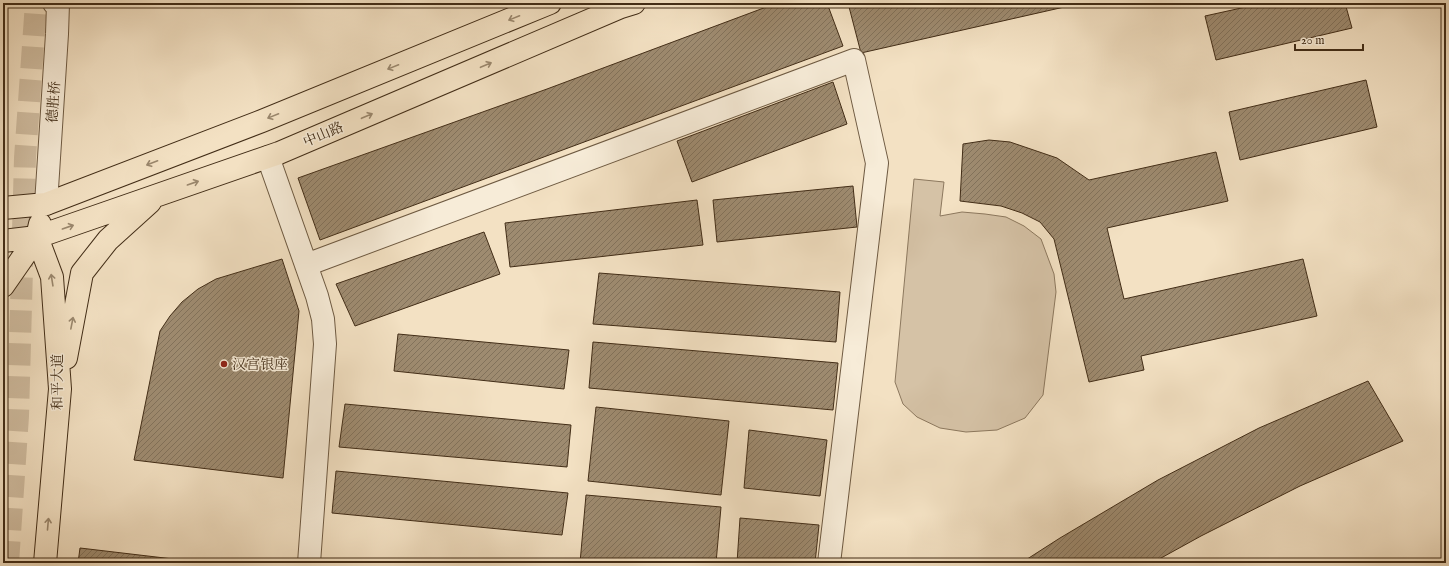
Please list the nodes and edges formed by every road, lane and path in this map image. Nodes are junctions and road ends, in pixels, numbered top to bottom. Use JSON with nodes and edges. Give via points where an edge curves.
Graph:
{"nodes":[{"id":1,"x":54,"y":3,"type":"edge"},
{"id":2,"x":550,"y":3,"type":"edge"},
{"id":3,"x":634,"y":3,"type":"edge"},
{"id":4,"x":268,"y":157,"type":"junction"},
{"id":5,"x":157,"y":196,"type":"junction"},
{"id":6,"x":46,"y":204,"type":"junction"},
{"id":7,"x":3,"y":208,"type":"edge"},
{"id":8,"x":37,"y":238,"type":"junction"},
{"id":9,"x":3,"y":242,"type":"edge"},
{"id":10,"x":306,"y":265,"type":"junction"},
{"id":11,"x":3,"y":286,"type":"edge"},
{"id":12,"x":60,"y":389,"type":"junction"},
{"id":13,"x":45,"y":563,"type":"edge"},
{"id":14,"x":309,"y":563,"type":"edge"},
{"id":15,"x":829,"y":563,"type":"edge"}],
"edges":[{"from":1,"to":6,"type":"street","name":"德胜桥","via":[[58,4],[57,34]]},
{"from":2,"to":6,"type":"main road","one_way":true,"via":[[262,121]]},
{"from":4,"to":3,"type":"main road","name":"中山路","one_way":true},
{"from":5,"to":4,"type":"main road","name":"中山路","one_way":true},
{"from":4,"to":10,"type":"street"},
{"from":8,"to":5,"type":"main road","name":"中山路","one_way":true},
{"from":12,"to":5,"type":"main road","one_way":true,"via":[[82,273],[108,240]]},
{"from":6,"to":7,"type":"main road"},
{"from":6,"to":8,"type":"main road"},
{"from":8,"to":9,"type":"main road","name":"中山路"},
{"from":8,"to":11,"type":"main road"},
{"from":12,"to":8,"type":"main road","name":"和平大道","one_way":true,"via":[[52,277]]},
{"from":10,"to":14,"type":"street","via":[[323,319],[325,344]]},
{"from":10,"to":15,"type":"street","via":[[854,60],[877,164]]},
{"from":13,"to":12,"type":"main road","name":"和平大道","one_way":true}]}
